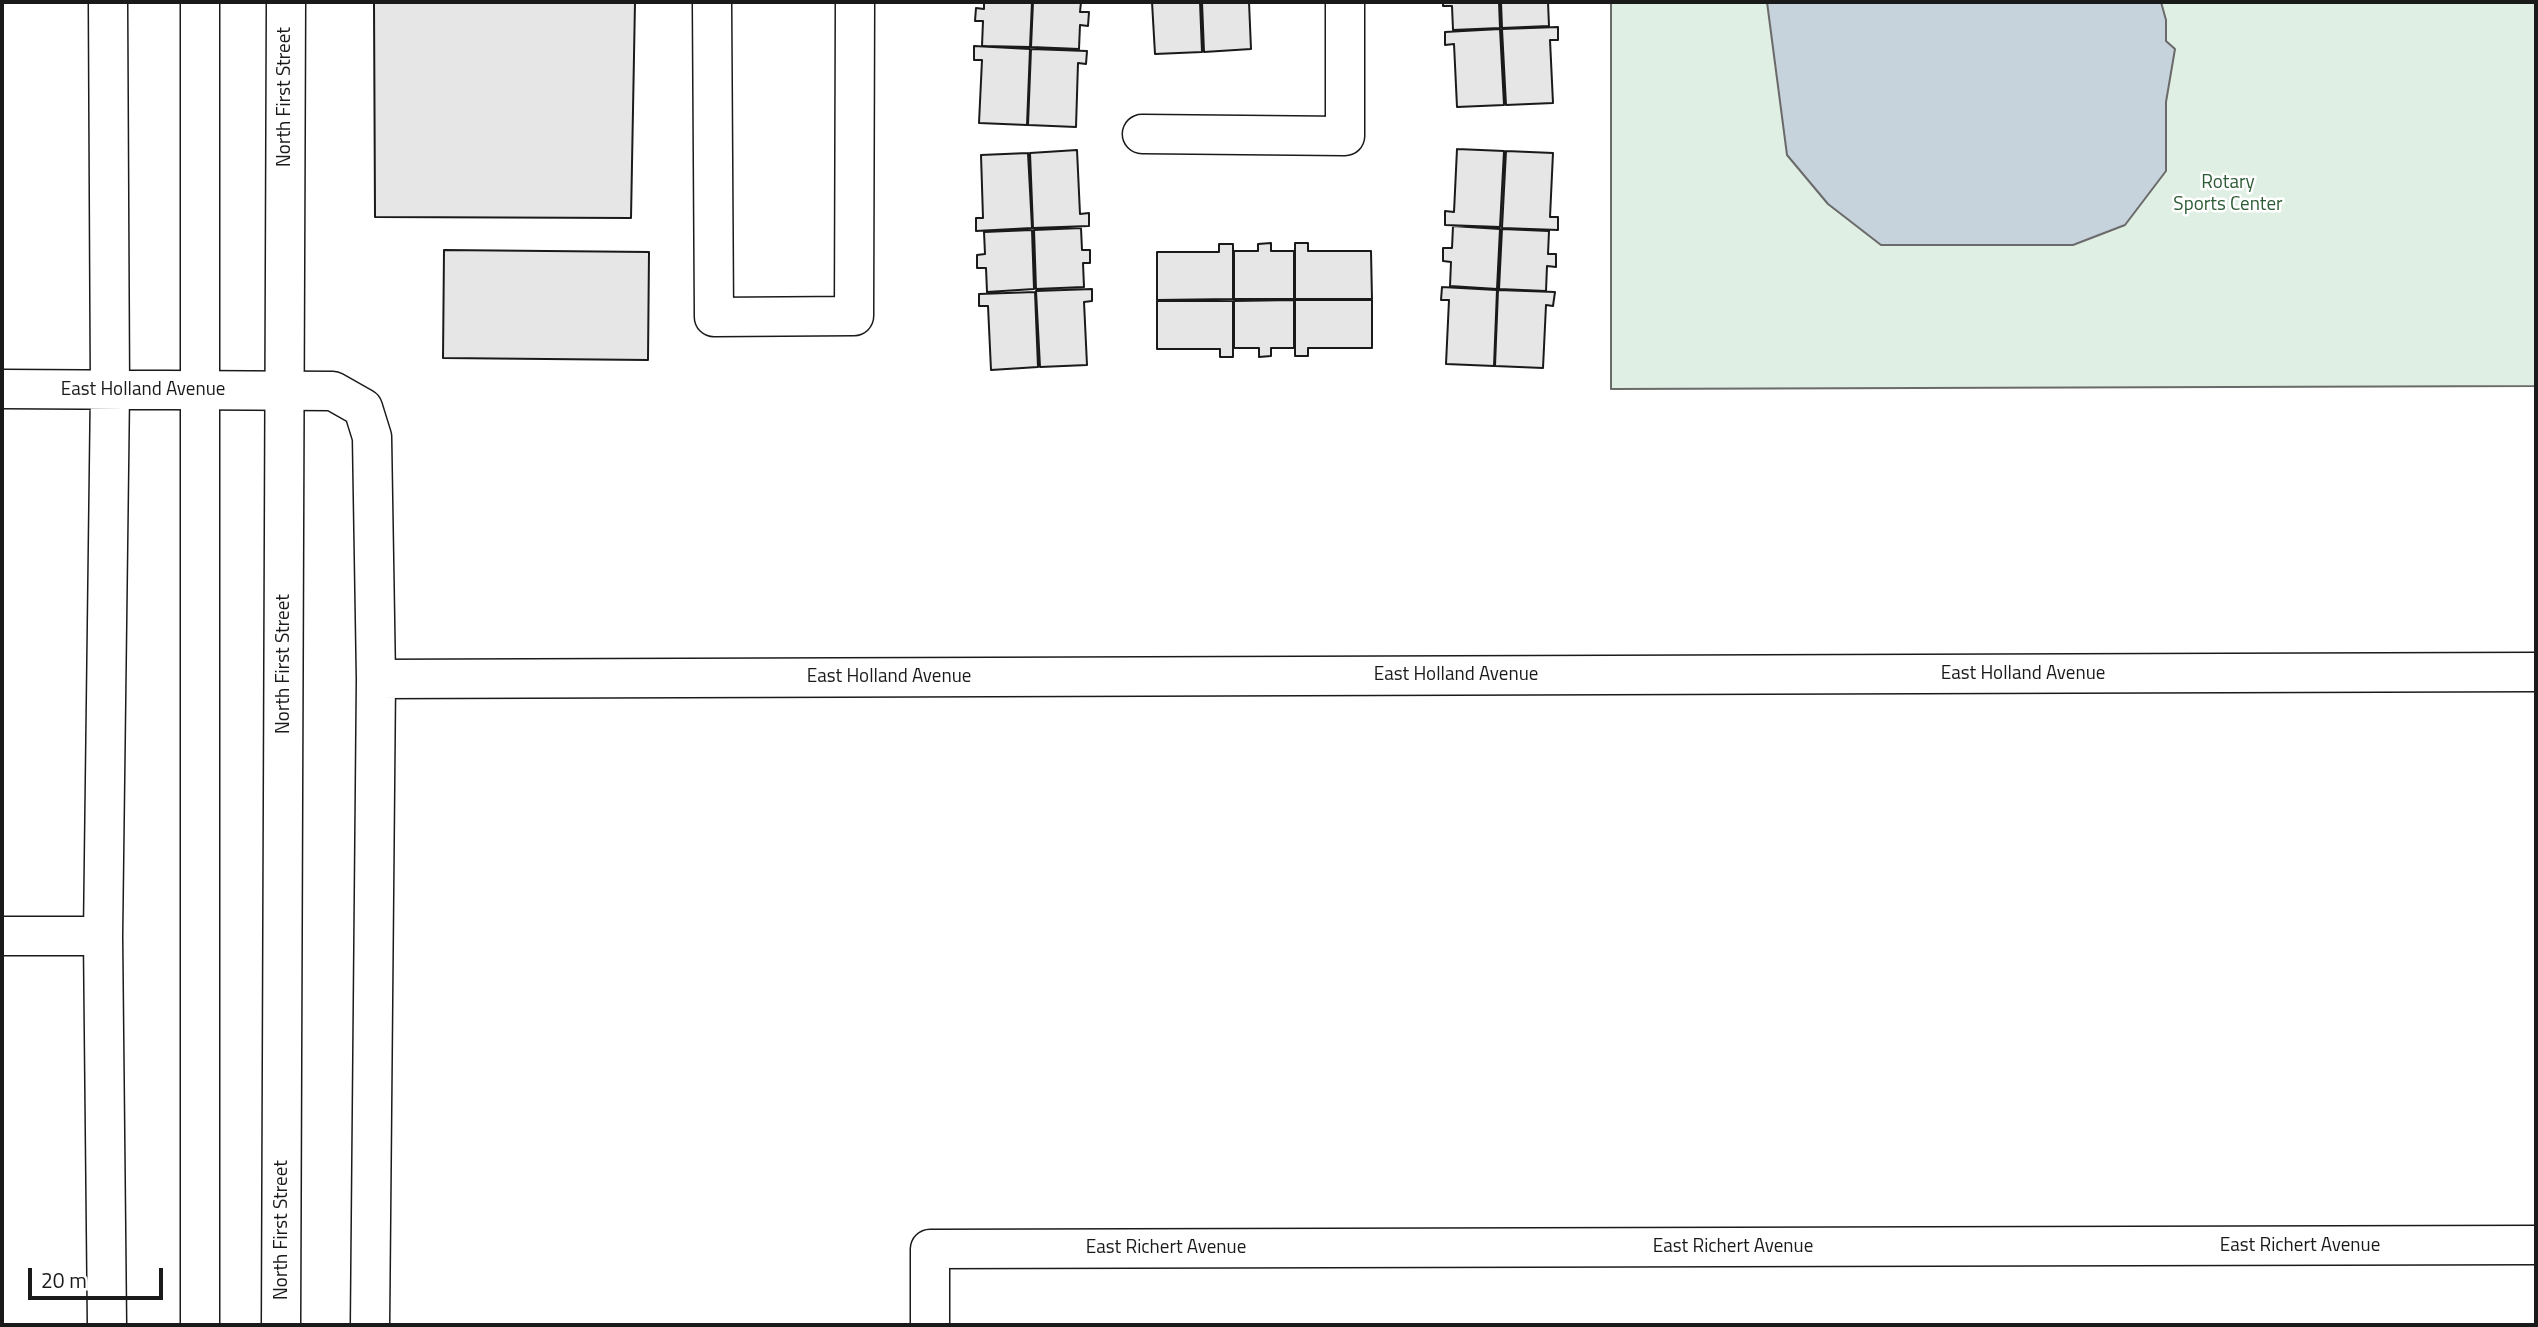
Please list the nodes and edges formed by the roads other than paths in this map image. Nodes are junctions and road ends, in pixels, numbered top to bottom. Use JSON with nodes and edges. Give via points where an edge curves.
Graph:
{"nodes":[{"id":1,"x":108,"y":2,"type":"edge"},
{"id":2,"x":200,"y":2,"type":"edge"},
{"id":3,"x":286,"y":2,"type":"edge"},
{"id":4,"x":712,"y":2,"type":"edge"},
{"id":5,"x":855,"y":2,"type":"edge"},
{"id":6,"x":1346,"y":2,"type":"edge"},
{"id":7,"x":1142,"y":134,"type":"dead end"},
{"id":8,"x":2,"y":390,"type":"edge"},
{"id":9,"x":110,"y":390,"type":"junction"},
{"id":10,"x":199,"y":390,"type":"junction"},
{"id":11,"x":285,"y":390,"type":"junction"},
{"id":12,"x":2536,"y":672,"type":"edge"},
{"id":13,"x":376,"y":679,"type":"junction"},
{"id":14,"x":2,"y":936,"type":"edge"},
{"id":15,"x":103,"y":936,"type":"junction"},
{"id":16,"x":2536,"y":1245,"type":"edge"},
{"id":17,"x":107,"y":1325,"type":"edge"},
{"id":18,"x":200,"y":1325,"type":"edge"},
{"id":19,"x":281,"y":1325,"type":"edge"},
{"id":20,"x":370,"y":1325,"type":"edge"},
{"id":21,"x":930,"y":1325,"type":"edge"}],
"edges":[{"from":1,"to":9,"type":"street"},
{"from":2,"to":10,"type":"street"},
{"from":3,"to":11,"type":"street","name":"North First Street"},
{"from":4,"to":5,"type":"street","via":[[714,317],[728,317],[854,316]]},
{"from":6,"to":7,"type":"street","via":[[1346,136]]},
{"from":8,"to":9,"type":"street","name":"East Holland Avenue"},
{"from":9,"to":10,"type":"street","name":"East Holland Avenue"},
{"from":9,"to":15,"type":"street"},
{"from":10,"to":11,"type":"street","name":"East Holland Avenue"},
{"from":10,"to":18,"type":"street"},
{"from":11,"to":13,"type":"street","name":"East Holland Avenue","via":[[333,391],[363,408],[372,437]]},
{"from":11,"to":19,"type":"street","name":"North First Street"},
{"from":12,"to":13,"type":"street","name":"East Holland Avenue"},
{"from":13,"to":20,"type":"street","name":"East Holland Avenue"},
{"from":14,"to":15,"type":"street"},
{"from":15,"to":17,"type":"street"},
{"from":16,"to":21,"type":"street","name":"East Richert Avenue","via":[[930,1249]]}]}
